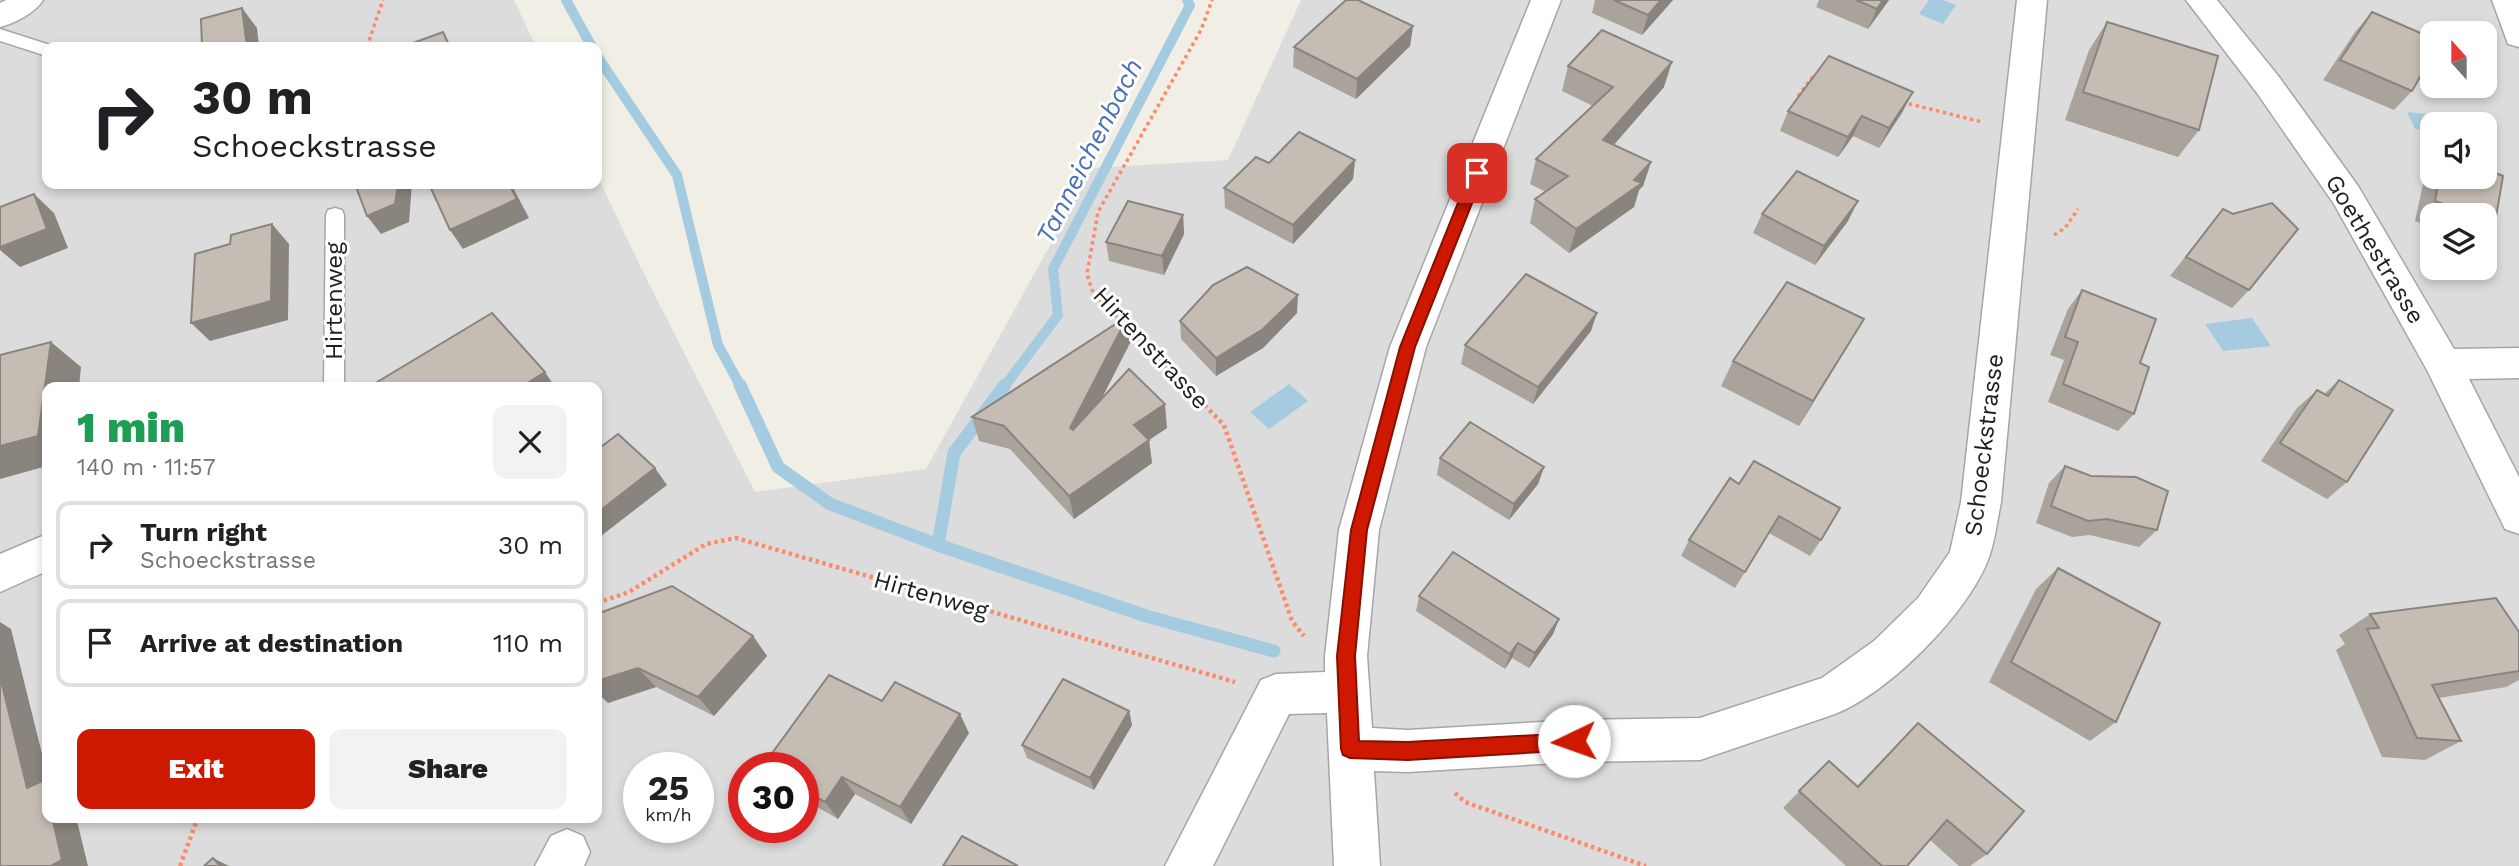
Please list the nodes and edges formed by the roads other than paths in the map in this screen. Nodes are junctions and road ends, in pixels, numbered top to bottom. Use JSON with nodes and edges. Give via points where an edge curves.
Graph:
{"nodes":[{"id":1,"x":28,"y":0,"type":"edge"},
{"id":2,"x":1546,"y":0,"type":"edge"},
{"id":3,"x":2032,"y":0,"type":"edge"},
{"id":4,"x":2201,"y":0,"type":"edge"},
{"id":5,"x":2507,"y":0,"type":"edge"},
{"id":6,"x":0,"y":17,"type":"edge"},
{"id":7,"x":0,"y":35,"type":"edge"},
{"id":8,"x":2519,"y":37,"type":"edge"},
{"id":9,"x":42,"y":48,"type":"edge"},
{"id":10,"x":335,"y":215,"type":"dead end"},
{"id":11,"x":2519,"y":363,"type":"edge"},
{"id":12,"x":2443,"y":364,"type":"junction"},
{"id":13,"x":334,"y":382,"type":"edge"},
{"id":14,"x":2519,"y":517,"type":"edge"},
{"id":15,"x":42,"y":554,"type":"edge"},
{"id":16,"x":0,"y":574,"type":"edge"},
{"id":17,"x":1348,"y":692,"type":"junction"},
{"id":18,"x":1350,"y":749,"type":"junction"},
{"id":19,"x":1188,"y":866,"type":"edge"},
{"id":20,"x":1356,"y":866,"type":"edge"}],
"edges":[{"from":1,"to":6,"type":"street"},
{"from":2,"to":17,"type":"street","via":[[1408,347],[1359,530],[1346,656]]},
{"from":3,"to":18,"type":"street","name":"Schoeckstrasse","via":[[1981,502],[1969,558],[1933,611],[1889,655],[1835,694],[1700,738],[1408,751]]},
{"from":4,"to":12,"type":"street","name":"Goethestrasse","via":[[2346,195]]},
{"from":5,"to":8,"type":"street"},
{"from":7,"to":9,"type":"lane"},
{"from":10,"to":13,"type":"lane","name":"Hirtenweg"},
{"from":11,"to":12,"type":"street"},
{"from":12,"to":14,"type":"street","name":"Goethestrasse"},
{"from":15,"to":16,"type":"street"},
{"from":17,"to":18,"type":"street"},
{"from":17,"to":19,"type":"street","via":[[1276,694]]},
{"from":18,"to":20,"type":"street"}]}
